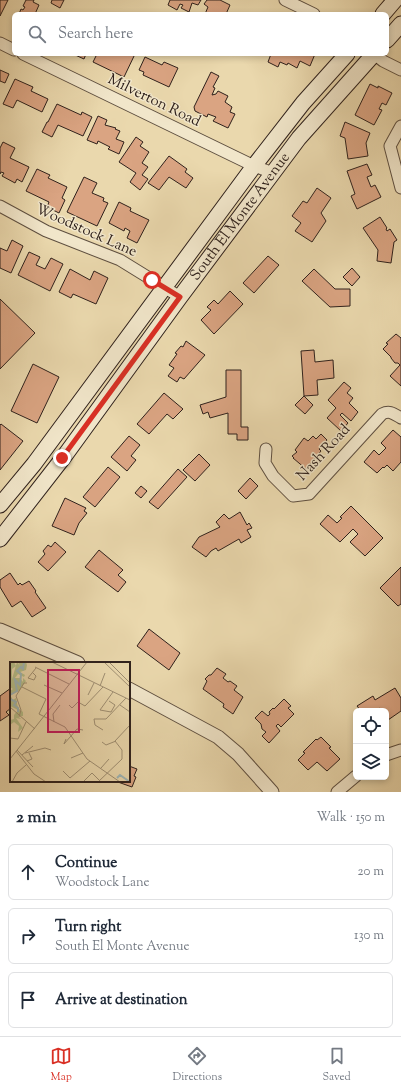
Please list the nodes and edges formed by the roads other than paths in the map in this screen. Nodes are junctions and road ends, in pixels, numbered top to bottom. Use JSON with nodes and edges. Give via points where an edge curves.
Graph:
{"nodes":[{"id":1,"x":285,"y":0,"type":"edge"},
{"id":2,"x":395,"y":0,"type":"edge"},
{"id":3,"x":310,"y":12,"type":"edge"},
{"id":4,"x":385,"y":12,"type":"edge"},
{"id":5,"x":401,"y":24,"type":"edge"},
{"id":6,"x":389,"y":38,"type":"edge"},
{"id":7,"x":0,"y":43,"type":"edge"},
{"id":8,"x":12,"y":49,"type":"edge"},
{"id":9,"x":27,"y":56,"type":"edge"},
{"id":10,"x":345,"y":56,"type":"edge"},
{"id":11,"x":372,"y":56,"type":"edge"},
{"id":12,"x":377,"y":56,"type":"edge"},
{"id":13,"x":401,"y":70,"type":"edge"},
{"id":14,"x":401,"y":126,"type":"edge"},
{"id":15,"x":254,"y":166,"type":"junction"},
{"id":16,"x":273,"y":173,"type":"junction"},
{"id":17,"x":401,"y":188,"type":"edge"},
{"id":18,"x":0,"y":206,"type":"edge"},
{"id":19,"x":164,"y":287,"type":"junction"},
{"id":20,"x":180,"y":297,"type":"junction"},
{"id":21,"x":401,"y":418,"type":"edge"},
{"id":22,"x":266,"y":449,"type":"dead end"},
{"id":23,"x":0,"y":505,"type":"edge"},
{"id":24,"x":0,"y":539,"type":"edge"},
{"id":25,"x":0,"y":630,"type":"edge"},
{"id":26,"x":76,"y":662,"type":"edge"},
{"id":27,"x":130,"y":690,"type":"edge"},
{"id":28,"x":401,"y":750,"type":"edge"},
{"id":29,"x":389,"y":754,"type":"edge"},
{"id":30,"x":353,"y":779,"type":"edge"},
{"id":31,"x":272,"y":792,"type":"edge"},
{"id":32,"x":337,"y":792,"type":"edge"}],
"edges":[{"from":1,"to":3,"type":"street"},
{"from":2,"to":4,"type":"main road"},
{"from":5,"to":6,"type":"main road"},
{"from":7,"to":8,"type":"street"},
{"from":9,"to":15,"type":"street","name":"Milverton Road"},
{"from":10,"to":15,"type":"main road","name":"South El Monte Avenue","via":[[303,103]]},
{"from":11,"to":16,"type":"main road","name":"South El Monte Avenue","via":[[299,138]]},
{"from":12,"to":13,"type":"street"},
{"from":14,"to":17,"type":"street","via":[[390,146]]},
{"from":15,"to":16,"type":"street","name":"Milverton Road"},
{"from":15,"to":19,"type":"main road","name":"South El Monte Avenue"},
{"from":16,"to":20,"type":"main road","name":"South El Monte Avenue"},
{"from":18,"to":19,"type":"street","name":"Woodstock Lane","via":[[46,231],[120,260]]},
{"from":19,"to":20,"type":"street","name":"Woodstock Lane"},
{"from":19,"to":23,"type":"main road","name":"South El Monte Avenue","via":[[34,464]]},
{"from":20,"to":24,"type":"main road","name":"South El Monte Avenue"},
{"from":21,"to":22,"type":"street","name":"Nash Road","via":[[390,412],[382,414],[309,494],[293,496],[273,476],[264,463]]},
{"from":25,"to":26,"type":"street"},
{"from":27,"to":31,"type":"street","via":[[218,737],[238,754]]},
{"from":28,"to":29,"type":"street"},
{"from":30,"to":32,"type":"street"}]}
